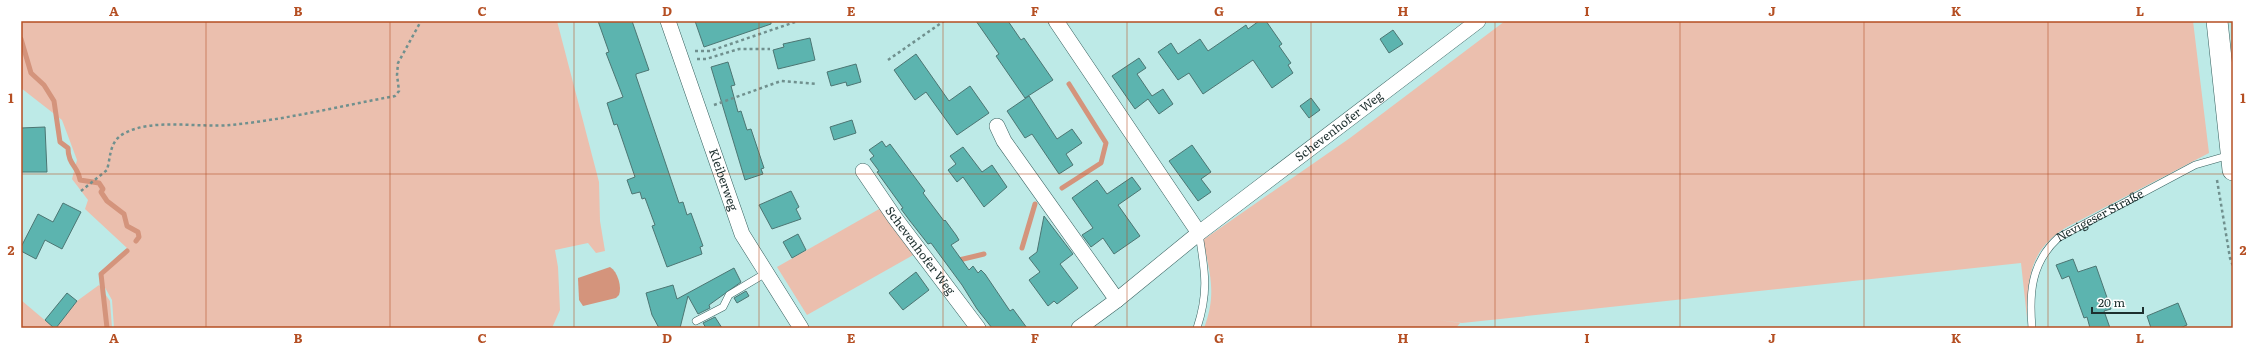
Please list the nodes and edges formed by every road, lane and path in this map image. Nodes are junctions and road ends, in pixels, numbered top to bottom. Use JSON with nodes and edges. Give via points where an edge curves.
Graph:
{"nodes":[{"id":1,"x":421,"y":21,"type":"edge"},
{"id":2,"x":668,"y":21,"type":"edge"},
{"id":3,"x":944,"y":21,"type":"edge"},
{"id":4,"x":1056,"y":21,"type":"edge"},
{"id":5,"x":1478,"y":21,"type":"edge"},
{"id":6,"x":2217,"y":21,"type":"edge"},
{"id":7,"x":795,"y":22,"type":"edge"},
{"id":8,"x":770,"y":49,"type":"dead end"},
{"id":9,"x":2226,"y":51,"type":"edge"},
{"id":10,"x":680,"y":55,"type":"junction"},
{"id":11,"x":888,"y":60,"type":"dead end"},
{"id":12,"x":817,"y":84,"type":"dead end"},
{"id":13,"x":699,"y":111,"type":"junction"},
{"id":14,"x":997,"y":126,"type":"dead end"},
{"id":15,"x":2232,"y":162,"type":"edge"},
{"id":16,"x":863,"y":171,"type":"dead end"},
{"id":17,"x":81,"y":191,"type":"dead end"},
{"id":18,"x":1199,"y":232,"type":"junction"},
{"id":19,"x":766,"y":273,"type":"junction"},
{"id":20,"x":1117,"y":300,"type":"junction"},
{"id":21,"x":696,"y":321,"type":"dead end"},
{"id":22,"x":800,"y":328,"type":"edge"},
{"id":23,"x":978,"y":328,"type":"edge"},
{"id":24,"x":1079,"y":328,"type":"edge"},
{"id":25,"x":1197,"y":328,"type":"edge"},
{"id":26,"x":2032,"y":328,"type":"edge"}],
"edges":[{"from":1,"to":17,"type":"path","via":[[398,63],[399,91],[395,96],[231,125],[154,125],[136,129],[125,133],[116,141],[111,148],[107,170]]},
{"from":2,"to":10,"type":"street","name":"Kleiberweg"},
{"from":3,"to":11,"type":"path"},
{"from":4,"to":18,"type":"street"},
{"from":5,"to":18,"type":"street","name":"Schevenhofer Weg"},
{"from":6,"to":9,"type":"main road","name":"Nevigeser Straße"},
{"from":7,"to":10,"type":"path","via":[[710,51]]},
{"from":8,"to":10,"type":"path","via":[[739,49],[706,59]]},
{"from":9,"to":15,"type":"main road","name":"Nevigeser Straße"},
{"from":10,"to":13,"type":"street","name":"Kleiberweg"},
{"from":12,"to":13,"type":"path","via":[[781,81]]},
{"from":13,"to":19,"type":"street","name":"Kleiberweg","via":[[742,234]]},
{"from":14,"to":20,"type":"street","via":[[1004,141]]},
{"from":15,"to":26,"type":"lane","name":"Nevigeser Straße","via":[[2195,164],[2058,238],[2045,252],[2036,269],[2031,295]]},
{"from":16,"to":23,"type":"street","name":"Schevenhofer Weg","via":[[899,224]]},
{"from":18,"to":20,"type":"street","name":"Schevenhofer Weg"},
{"from":18,"to":25,"type":"lane","via":[[1206,280],[1204,307]]},
{"from":19,"to":21,"type":"lane","via":[[729,295],[723,306]]},
{"from":19,"to":22,"type":"street","name":"Kleiberweg"},
{"from":20,"to":24,"type":"street","name":"Schevenhofer Weg"}]}
